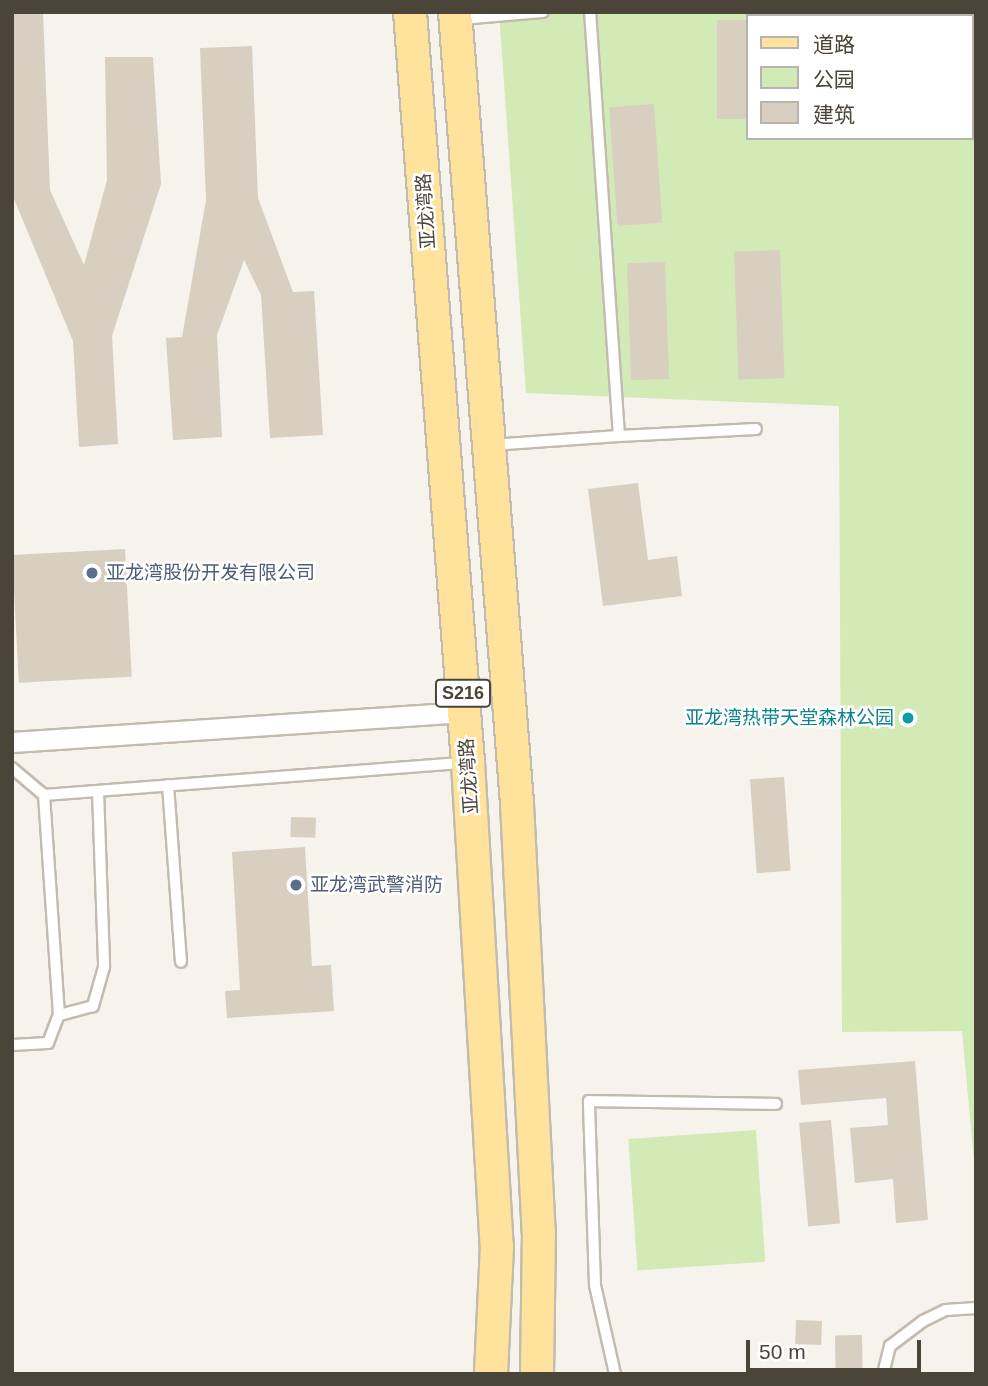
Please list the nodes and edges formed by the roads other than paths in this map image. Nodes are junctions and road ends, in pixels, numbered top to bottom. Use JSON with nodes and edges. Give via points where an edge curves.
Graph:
{"nodes":[{"id":1,"x":410,"y":12,"type":"edge"},
{"id":2,"x":543,"y":12,"type":"edge"},
{"id":3,"x":590,"y":12,"type":"edge"},
{"id":4,"x":456,"y":16,"type":"edge"},
{"id":5,"x":756,"y":429,"type":"dead end"},
{"id":6,"x":619,"y":436,"type":"junction"},
{"id":7,"x":489,"y":445,"type":"junction"},
{"id":8,"x":465,"y":712,"type":"junction"},
{"id":9,"x":12,"y":742,"type":"edge"},
{"id":10,"x":468,"y":763,"type":"junction"},
{"id":11,"x":12,"y":768,"type":"edge"},
{"id":12,"x":168,"y":785,"type":"junction"},
{"id":13,"x":98,"y":791,"type":"junction"},
{"id":14,"x":44,"y":794,"type":"junction"},
{"id":15,"x":181,"y":962,"type":"dead end"},
{"id":16,"x":58,"y":1015,"type":"junction"},
{"id":17,"x":12,"y":1045,"type":"edge"},
{"id":18,"x":776,"y":1104,"type":"dead end"},
{"id":19,"x":976,"y":1308,"type":"edge"},
{"id":20,"x":491,"y":1374,"type":"edge"},
{"id":21,"x":537,"y":1374,"type":"edge"},
{"id":22,"x":615,"y":1374,"type":"edge"},
{"id":23,"x":883,"y":1374,"type":"edge"}],
"edges":[{"from":1,"to":8,"type":"main road","name":"亚龙湾路","number":"S216"},
{"from":2,"to":4,"type":"lane"},
{"from":3,"to":6,"type":"lane"},
{"from":4,"to":7,"type":"main road","number":"S216"},
{"from":5,"to":6,"type":"lane"},
{"from":6,"to":7,"type":"lane"},
{"from":7,"to":21,"type":"main road","number":"S216","via":[[517,804],[539,1231]]},
{"from":8,"to":9,"type":"street"},
{"from":8,"to":10,"type":"main road","name":"亚龙湾路","number":"S216"},
{"from":10,"to":12,"type":"lane"},
{"from":10,"to":20,"type":"main road","name":"亚龙湾路","number":"S216","via":[[497,1246]]},
{"from":11,"to":14,"type":"lane"},
{"from":12,"to":13,"type":"lane"},
{"from":12,"to":15,"type":"lane"},
{"from":13,"to":14,"type":"lane"},
{"from":13,"to":16,"type":"lane","via":[[104,967],[93,1006]]},
{"from":14,"to":16,"type":"lane"},
{"from":16,"to":17,"type":"lane","via":[[48,1042]]},
{"from":18,"to":22,"type":"lane","via":[[589,1101],[594,1285]]},
{"from":19,"to":23,"type":"lane","via":[[946,1310],[923,1321],[890,1346]]}]}
